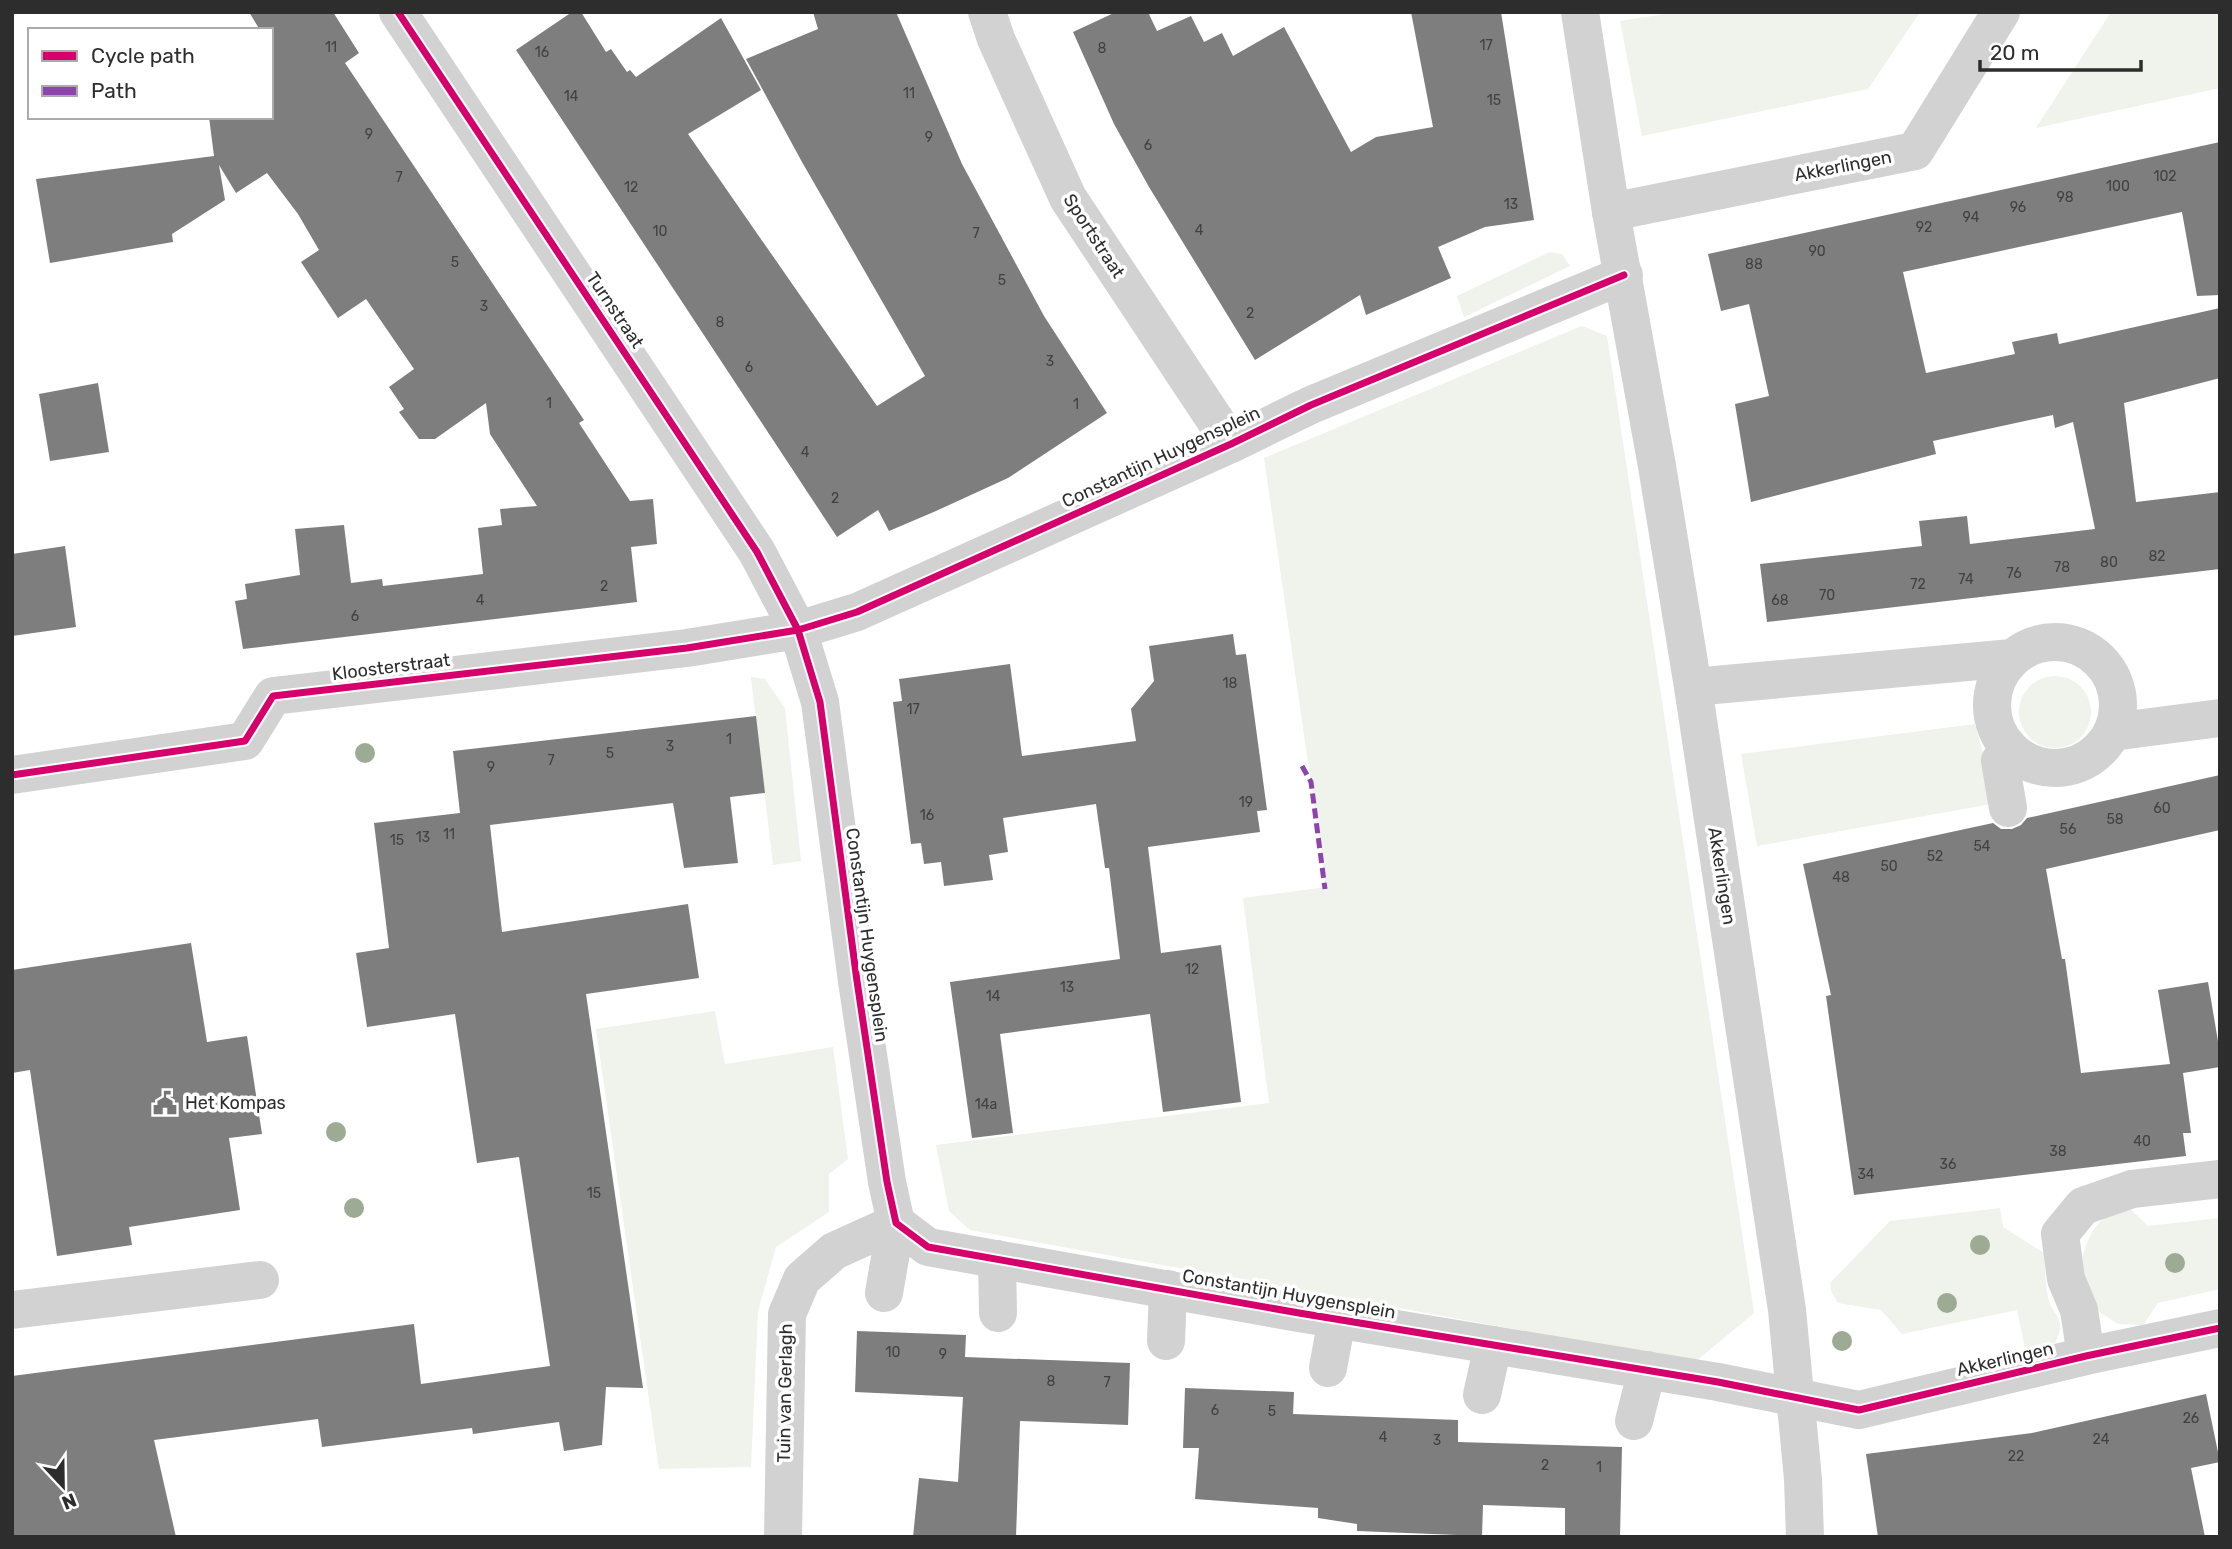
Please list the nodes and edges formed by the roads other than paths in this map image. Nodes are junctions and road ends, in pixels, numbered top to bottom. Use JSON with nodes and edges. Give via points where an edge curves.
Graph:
{"nodes":[{"id":1,"x":398,"y":12,"type":"edge"},
{"id":2,"x":987,"y":12,"type":"edge"},
{"id":3,"x":1580,"y":12,"type":"edge"},
{"id":4,"x":2001,"y":12,"type":"edge"},
{"id":5,"x":1611,"y":212,"type":"junction"},
{"id":6,"x":1624,"y":275,"type":"junction"},
{"id":7,"x":1231,"y":444,"type":"junction"},
{"id":8,"x":798,"y":631,"type":"junction"},
{"id":9,"x":2012,"y":658,"type":"junction"},
{"id":10,"x":1693,"y":687,"type":"junction"},
{"id":11,"x":2220,"y":719,"type":"edge"},
{"id":12,"x":2112,"y":732,"type":"junction"},
{"id":13,"x":2009,"y":749,"type":"junction"},
{"id":14,"x":12,"y":775,"type":"edge"},
{"id":15,"x":2008,"y":808,"type":"dead end"},
{"id":16,"x":2220,"y":1179,"type":"edge"},
{"id":17,"x":896,"y":1223,"type":"junction"},
{"id":18,"x":997,"y":1259,"type":"junction"},
{"id":19,"x":260,"y":1280,"type":"dead end"},
{"id":20,"x":1168,"y":1289,"type":"junction"},
{"id":21,"x":884,"y":1293,"type":"dead end"},
{"id":22,"x":12,"y":1310,"type":"edge"},
{"id":23,"x":998,"y":1313,"type":"dead end"},
{"id":24,"x":1337,"y":1319,"type":"junction"},
{"id":25,"x":2220,"y":1328,"type":"edge"},
{"id":26,"x":1166,"y":1341,"type":"dead end"},
{"id":27,"x":1493,"y":1345,"type":"junction"},
{"id":28,"x":2086,"y":1356,"type":"junction"},
{"id":29,"x":1328,"y":1368,"type":"dead end"},
{"id":30,"x":1647,"y":1370,"type":"junction"},
{"id":31,"x":1482,"y":1395,"type":"dead end"},
{"id":32,"x":1797,"y":1398,"type":"junction"},
{"id":33,"x":1634,"y":1421,"type":"dead end"},
{"id":34,"x":783,"y":1537,"type":"edge"},
{"id":35,"x":1805,"y":1537,"type":"edge"}],
"edges":[{"from":1,"to":8,"type":"street","name":"Turnstraat","via":[[757,552]]},
{"from":2,"to":7,"type":"street","name":"Sportstraat","via":[[1068,198]]},
{"from":3,"to":5,"type":"street","name":"Akkerlingen"},
{"from":4,"to":5,"type":"street","name":"Akkerlingen","via":[[1914,152]]},
{"from":5,"to":6,"type":"street","name":"Akkerlingen"},
{"from":6,"to":7,"type":"street","name":"Constantijn Huygensplein","via":[[1311,405]]},
{"from":6,"to":10,"type":"street","name":"Akkerlingen"},
{"from":7,"to":8,"type":"street","name":"Constantijn Huygensplein","via":[[856,612]]},
{"from":8,"to":14,"type":"street","name":"Kloosterstraat","via":[[273,696],[245,741]]},
{"from":8,"to":17,"type":"street","name":"Constantijn Huygensplein","via":[[820,702],[856,981]]},
{"from":9,"to":10,"type":"street"},
{"from":9,"to":12,"type":"street","via":[[2025,648],[2058,642],[2093,655],[2108,670],[2116,690],[2118,711]]},
{"from":9,"to":13,"type":"street","via":[[1992,693],[1998,733]]},
{"from":10,"to":32,"type":"street","name":"Akkerlingen"},
{"from":11,"to":12,"type":"street"},
{"from":12,"to":13,"type":"street","via":[[2101,748],[2065,767],[2045,768]]},
{"from":13,"to":15,"type":"street","via":[[2000,761]]},
{"from":16,"to":28,"type":"street","via":[[2132,1189],[2083,1206],[2060,1234],[2066,1279],[2079,1310]]},
{"from":17,"to":18,"type":"street","name":"Constantijn Huygensplein","via":[[928,1247]]},
{"from":17,"to":21,"type":"street"},
{"from":17,"to":34,"type":"street","name":"Tuin van Gerlagh","via":[[834,1251],[802,1279],[787,1314]]},
{"from":18,"to":20,"type":"street","name":"Constantijn Huygensplein"},
{"from":18,"to":23,"type":"street"},
{"from":19,"to":22,"type":"street"},
{"from":20,"to":24,"type":"street","name":"Constantijn Huygensplein"},
{"from":20,"to":26,"type":"street"},
{"from":24,"to":27,"type":"street","name":"Constantijn Huygensplein"},
{"from":24,"to":29,"type":"street"},
{"from":25,"to":28,"type":"street","name":"Akkerlingen"},
{"from":27,"to":30,"type":"street","name":"Constantijn Huygensplein"},
{"from":27,"to":31,"type":"street"},
{"from":28,"to":32,"type":"street","name":"Akkerlingen","via":[[1859,1410]]},
{"from":30,"to":32,"type":"street","name":"Constantijn Huygensplein"},
{"from":30,"to":33,"type":"street"},
{"from":32,"to":35,"type":"street","name":"Akkerlingen"}]}
